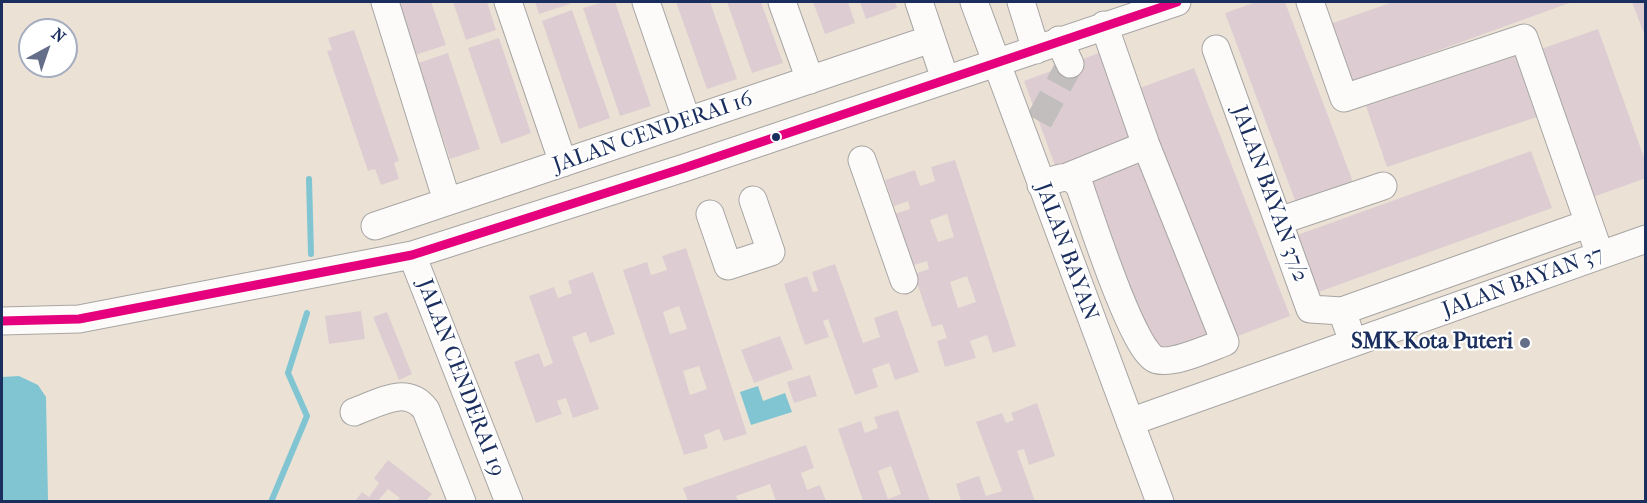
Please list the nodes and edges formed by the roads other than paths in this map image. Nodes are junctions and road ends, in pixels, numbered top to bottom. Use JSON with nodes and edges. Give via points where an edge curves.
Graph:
{"nodes":[{"id":1,"x":385,"y":2,"type":"edge"},
{"id":2,"x":508,"y":2,"type":"edge"},
{"id":3,"x":646,"y":2,"type":"edge"},
{"id":4,"x":782,"y":2,"type":"edge"},
{"id":5,"x":919,"y":2,"type":"edge"},
{"id":6,"x":974,"y":2,"type":"edge"},
{"id":7,"x":1021,"y":2,"type":"edge"},
{"id":8,"x":1310,"y":2,"type":"edge"},
{"id":9,"x":1161,"y":4,"type":"edge"},
{"id":10,"x":1104,"y":25,"type":"junction"},
{"id":11,"x":931,"y":39,"type":"junction"},
{"id":12,"x":1048,"y":45,"type":"junction"},
{"id":13,"x":1216,"y":49,"type":"dead end"},
{"id":14,"x":995,"y":62,"type":"junction"},
{"id":15,"x":1070,"y":64,"type":"dead end"},
{"id":16,"x":945,"y":79,"type":"junction"},
{"id":17,"x":810,"y":80,"type":"junction"},
{"id":18,"x":687,"y":121,"type":"junction"},
{"id":19,"x":1146,"y":145,"type":"junction"},
{"id":20,"x":862,"y":160,"type":"dead end"},
{"id":21,"x":563,"y":164,"type":"junction"},
{"id":22,"x":1067,"y":177,"type":"junction"},
{"id":23,"x":1041,"y":185,"type":"junction"},
{"id":24,"x":1383,"y":186,"type":"dead end"},
{"id":25,"x":753,"y":200,"type":"dead end"},
{"id":26,"x":447,"y":201,"type":"junction"},
{"id":27,"x":710,"y":214,"type":"dead end"},
{"id":28,"x":1279,"y":221,"type":"junction"},
{"id":29,"x":1584,"y":225,"type":"dead end"},
{"id":30,"x":375,"y":226,"type":"dead end"},
{"id":31,"x":1646,"y":239,"type":"edge"},
{"id":32,"x":412,"y":255,"type":"junction"},
{"id":33,"x":1600,"y":255,"type":"junction"},
{"id":34,"x":904,"y":280,"type":"dead end"},
{"id":35,"x":1342,"y":311,"type":"junction"},
{"id":36,"x":2,"y":321,"type":"edge"},
{"id":37,"x":1354,"y":343,"type":"junction"},
{"id":38,"x":354,"y":412,"type":"dead end"},
{"id":39,"x":1130,"y":423,"type":"junction"},
{"id":40,"x":462,"y":501,"type":"edge"},
{"id":41,"x":509,"y":501,"type":"edge"},
{"id":42,"x":1160,"y":501,"type":"edge"}],
"edges":[{"from":1,"to":26,"type":"street"},
{"from":2,"to":21,"type":"street"},
{"from":3,"to":18,"type":"street"},
{"from":4,"to":17,"type":"street"},
{"from":5,"to":11,"type":"street"},
{"from":6,"to":14,"type":"street","name":"JALAN BAYAN"},
{"from":7,"to":12,"type":"street"},
{"from":8,"to":33,"type":"street","via":[[1344,98],[1524,38]]},
{"from":9,"to":10,"type":"street"},
{"from":10,"to":12,"type":"street"},
{"from":10,"to":19,"type":"street"},
{"from":11,"to":16,"type":"street"},
{"from":11,"to":17,"type":"street","name":"JALAN CENDERAI 16"},
{"from":12,"to":14,"type":"street"},
{"from":12,"to":15,"type":"street"},
{"from":13,"to":28,"type":"street","name":"JALAN BAYAN 37/2"},
{"from":14,"to":16,"type":"street"},
{"from":14,"to":23,"type":"street","name":"JALAN BAYAN","via":[[1029,124]]},
{"from":16,"to":32,"type":"street"},
{"from":17,"to":18,"type":"street","name":"JALAN CENDERAI 16"},
{"from":18,"to":21,"type":"street","name":"JALAN CENDERAI 16"},
{"from":19,"to":22,"type":"street"},
{"from":19,"to":22,"type":"street","via":[[1225,342],[1167,362],[1146,352],[1131,324],[1080,187]]},
{"from":20,"to":34,"type":"street"},
{"from":21,"to":26,"type":"street","name":"JALAN CENDERAI 16"},
{"from":22,"to":23,"type":"street"},
{"from":23,"to":39,"type":"street","name":"JALAN BAYAN"},
{"from":24,"to":28,"type":"street"},
{"from":25,"to":27,"type":"street","via":[[771,252],[728,266]]},
{"from":26,"to":30,"type":"street","name":"JALAN CENDERAI 16"},
{"from":28,"to":35,"type":"street","name":"JALAN BAYAN 37/2","via":[[1310,309]]},
{"from":29,"to":35,"type":"street"},
{"from":31,"to":33,"type":"street","name":"JALAN BAYAN 37"},
{"from":32,"to":36,"type":"street","via":[[79,319]]},
{"from":32,"to":41,"type":"street","name":"JALAN CENDERAI 19"},
{"from":33,"to":37,"type":"street","name":"JALAN BAYAN 37"},
{"from":35,"to":37,"type":"street"},
{"from":37,"to":39,"type":"street","name":"JALAN BAYAN 37"},
{"from":38,"to":40,"type":"street","via":[[405,394],[418,399]]},
{"from":39,"to":42,"type":"street","name":"JALAN BAYAN"}]}
